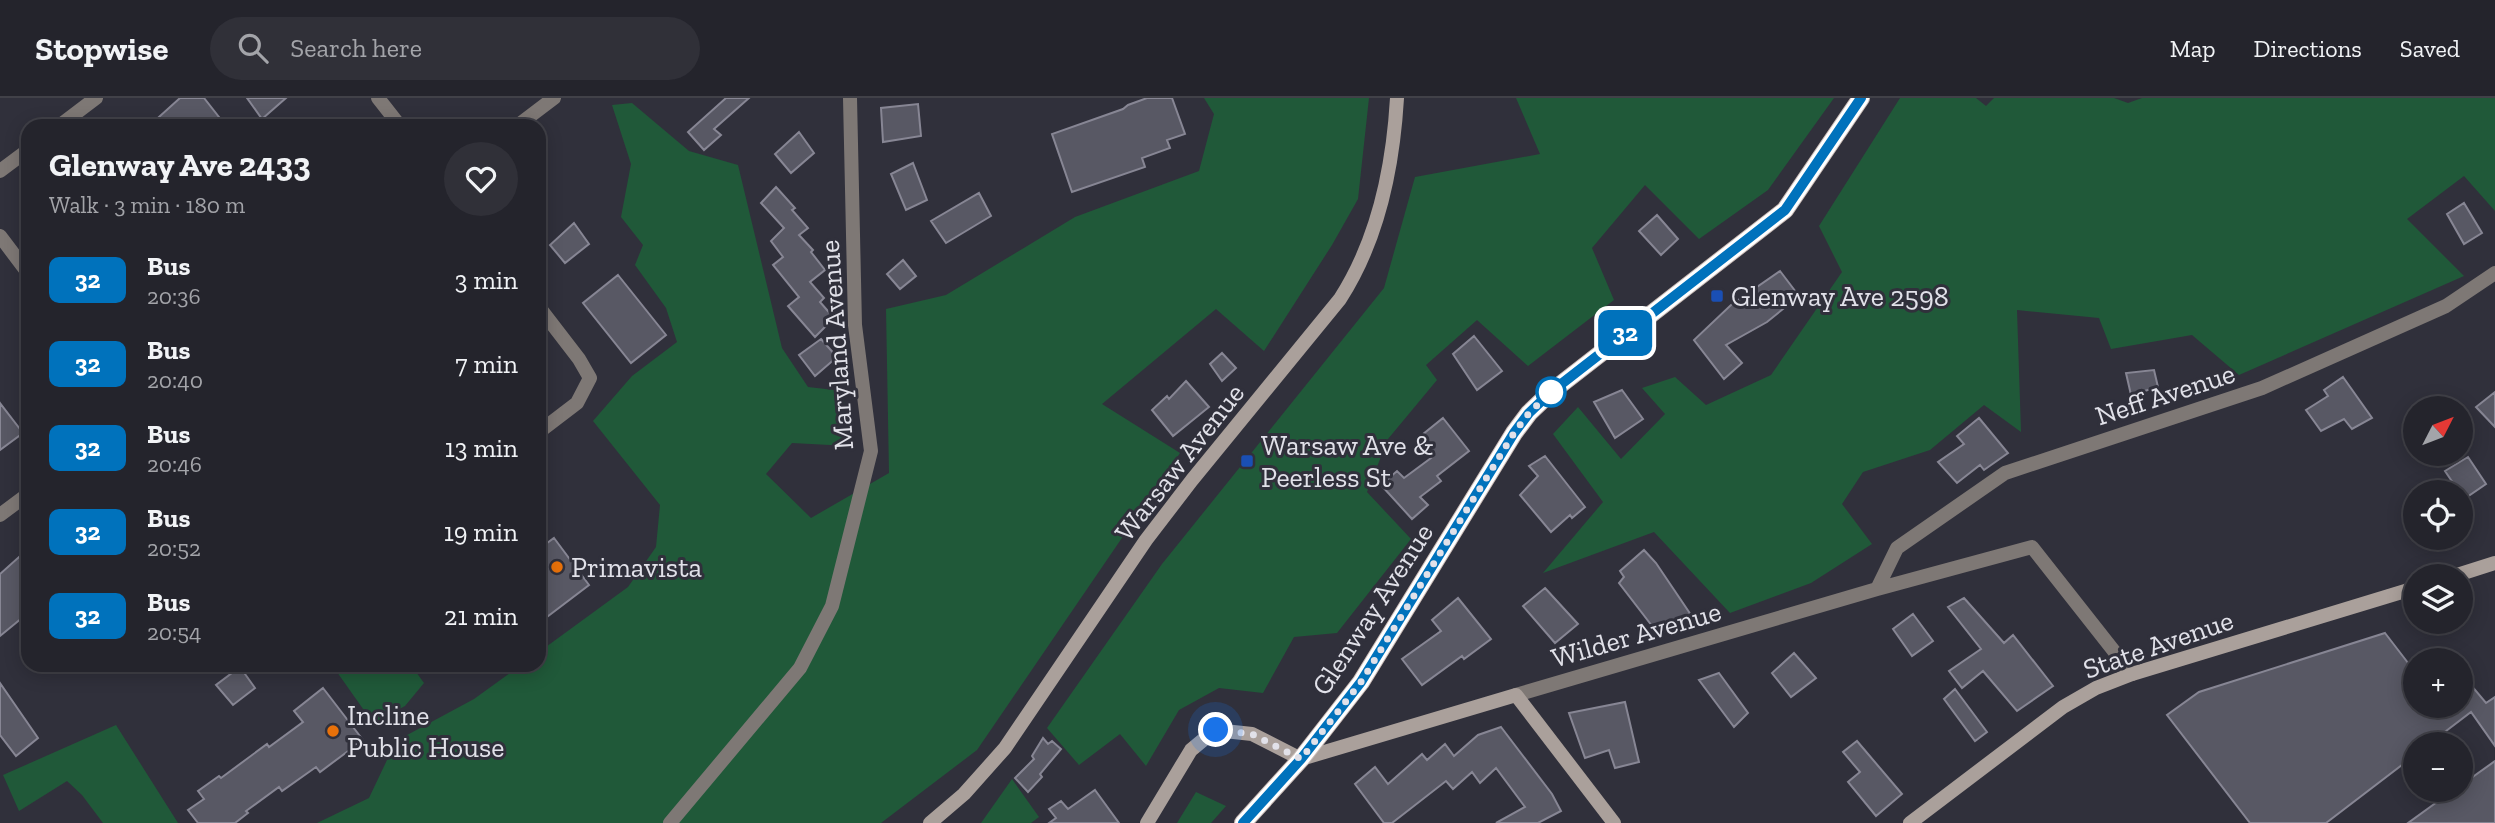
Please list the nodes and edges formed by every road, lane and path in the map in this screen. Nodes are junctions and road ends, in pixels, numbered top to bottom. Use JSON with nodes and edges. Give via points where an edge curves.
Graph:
{"nodes":[{"id":1,"x":96,"y":98,"type":"edge"},
{"id":2,"x":378,"y":98,"type":"edge"},
{"id":3,"x":554,"y":98,"type":"edge"},
{"id":4,"x":850,"y":98,"type":"edge"},
{"id":5,"x":1397,"y":98,"type":"edge"},
{"id":6,"x":1861,"y":98,"type":"edge"},
{"id":7,"x":68,"y":119,"type":"edge"},
{"id":8,"x":394,"y":119,"type":"edge"},
{"id":9,"x":526,"y":119,"type":"edge"},
{"id":10,"x":21,"y":155,"type":"edge"},
{"id":11,"x":0,"y":171,"type":"edge"},
{"id":12,"x":0,"y":236,"type":"edge"},
{"id":13,"x":21,"y":264,"type":"edge"},
{"id":14,"x":2495,"y":273,"type":"edge"},
{"id":15,"x":546,"y":316,"type":"edge"},
{"id":16,"x":546,"y":427,"type":"edge"},
{"id":17,"x":21,"y":499,"type":"edge"},
{"id":18,"x":0,"y":515,"type":"edge"},
{"id":19,"x":2495,"y":563,"type":"edge"},
{"id":20,"x":2473,"y":570,"type":"edge"},
{"id":21,"x":1877,"y":589,"type":"junction"},
{"id":22,"x":2403,"y":592,"type":"edge"},
{"id":23,"x":2132,"y":674,"type":"junction"},
{"id":24,"x":1516,"y":695,"type":"junction"},
{"id":25,"x":1301,"y":759,"type":"junction"},
{"id":26,"x":670,"y":823,"type":"edge"},
{"id":27,"x":930,"y":823,"type":"edge"},
{"id":28,"x":1147,"y":823,"type":"edge"},
{"id":29,"x":1243,"y":823,"type":"edge"},
{"id":30,"x":1614,"y":823,"type":"edge"},
{"id":31,"x":1910,"y":823,"type":"edge"}],
"edges":[{"from":1,"to":7,"type":"street"},
{"from":2,"to":8,"type":"street"},
{"from":3,"to":9,"type":"street"},
{"from":4,"to":26,"type":"street","name":"Maryland Avenue","via":[[855,324],[871,452],[832,606],[800,668]]},
{"from":5,"to":27,"type":"main road","name":"Warsaw Avenue","via":[[1394,141],[1373,231],[1357,273],[1146,540],[1005,748],[964,794]]},
{"from":6,"to":25,"type":"main road","name":"Glenway Avenue","via":[[1785,210],[1529,413],[1361,682]]},
{"from":10,"to":11,"type":"street"},
{"from":12,"to":13,"type":"street"},
{"from":14,"to":21,"type":"street","name":"Neff Avenue","via":[[2446,306],[2262,388],[2005,473],[1897,548]]},
{"from":15,"to":16,"type":"street","via":[[590,378],[577,404]]},
{"from":17,"to":18,"type":"street"},
{"from":19,"to":20,"type":"main road"},
{"from":21,"to":23,"type":"street","name":"Wilder Avenue","via":[[2032,547]]},
{"from":21,"to":24,"type":"street","name":"Wilder Avenue"},
{"from":22,"to":23,"type":"main road","name":"State Avenue"},
{"from":23,"to":31,"type":"main road","name":"State Avenue","via":[[2063,707]]},
{"from":24,"to":25,"type":"main road","name":"Wilder Avenue"},
{"from":24,"to":30,"type":"main road"},
{"from":25,"to":28,"type":"main road","via":[[1252,734],[1216,730],[1191,750]]},
{"from":25,"to":29,"type":"main road","name":"Glenway Avenue"}]}
